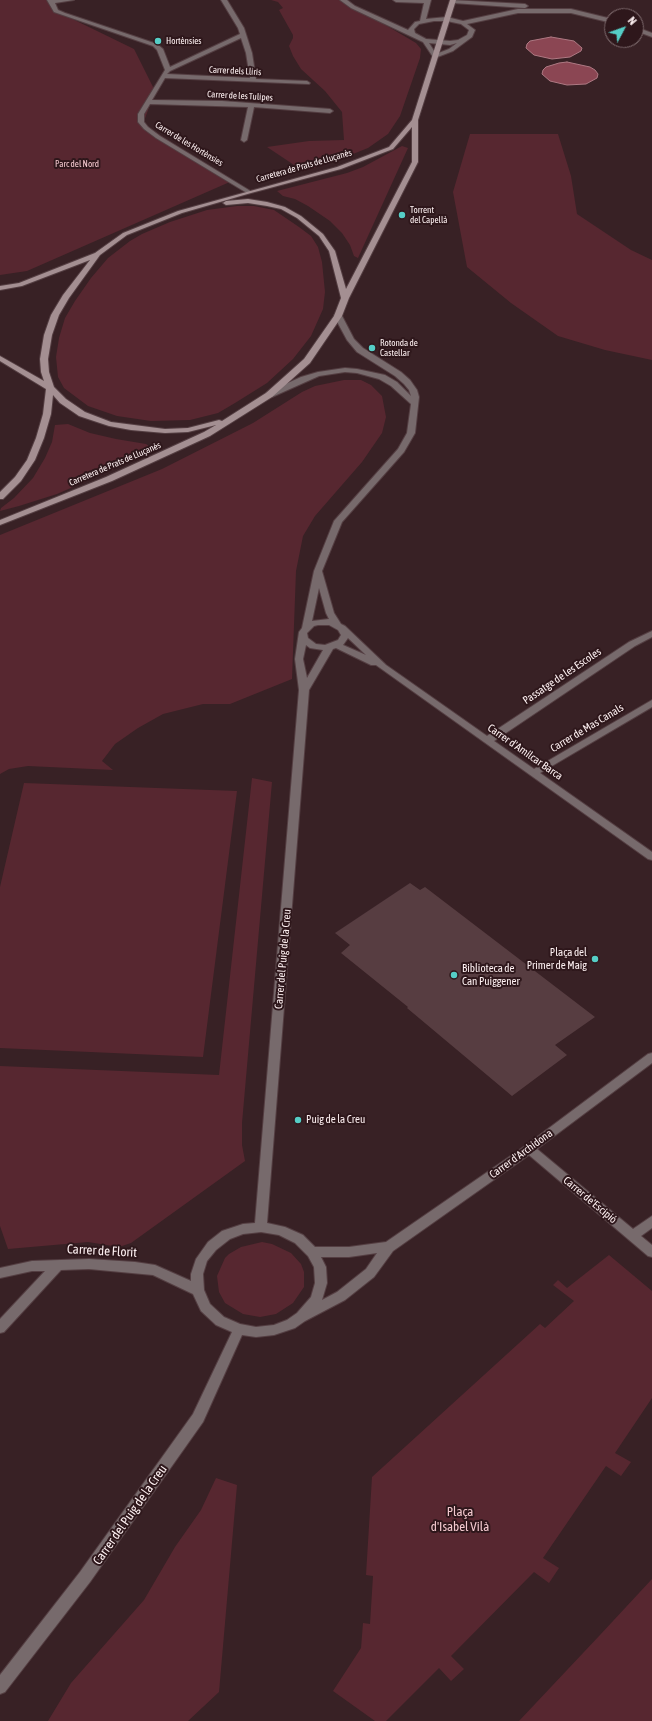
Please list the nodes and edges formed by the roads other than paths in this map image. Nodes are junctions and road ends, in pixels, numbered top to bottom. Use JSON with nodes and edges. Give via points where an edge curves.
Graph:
{"nodes":[{"id":1,"x":71,"y":0,"type":"edge"},
{"id":2,"x":224,"y":0,"type":"edge"},
{"id":3,"x":343,"y":0,"type":"edge"},
{"id":4,"x":396,"y":0,"type":"edge"},
{"id":5,"x":51,"y":1,"type":"edge"},
{"id":6,"x":428,"y":1,"type":"edge"},
{"id":7,"x":453,"y":1,"type":"edge"},
{"id":8,"x":571,"y":11,"type":"junction"},
{"id":9,"x":495,"y":15,"type":"junction"},
{"id":10,"x":447,"y":19,"type":"junction"},
{"id":11,"x":604,"y":19,"type":"edge"},
{"id":12,"x":423,"y":21,"type":"junction"},
{"id":13,"x":463,"y":23,"type":"junction"},
{"id":14,"x":412,"y":34,"type":"junction"},
{"id":15,"x":243,"y":35,"type":"junction"},
{"id":16,"x":469,"y":37,"type":"junction"},
{"id":17,"x":425,"y":41,"type":"junction"},
{"id":18,"x":440,"y":43,"type":"junction"},
{"id":19,"x":435,"y":56,"type":"junction"},
{"id":20,"x":168,"y":70,"type":"junction"},
{"id":21,"x":163,"y":76,"type":"junction"},
{"id":22,"x":253,"y":80,"type":"junction"},
{"id":23,"x":307,"y":83,"type":"dead end"},
{"id":24,"x":148,"y":102,"type":"junction"},
{"id":25,"x":251,"y":105,"type":"junction"},
{"id":26,"x":330,"y":111,"type":"dead end"},
{"id":27,"x":415,"y":120,"type":"junction"},
{"id":28,"x":244,"y":140,"type":"dead end"},
{"id":29,"x":249,"y":192,"type":"junction"},
{"id":30,"x":208,"y":203,"type":"junction"},
{"id":31,"x":98,"y":254,"type":"junction"},
{"id":32,"x":0,"y":288,"type":"edge"},
{"id":33,"x":344,"y":298,"type":"junction"},
{"id":34,"x":338,"y":316,"type":"junction"},
{"id":35,"x":0,"y":358,"type":"edge"},
{"id":36,"x":50,"y":388,"type":"junction"},
{"id":37,"x":269,"y":395,"type":"junction"},
{"id":38,"x":414,"y":403,"type":"junction"},
{"id":39,"x":234,"y":417,"type":"junction"},
{"id":40,"x":0,"y":497,"type":"edge"},
{"id":41,"x":0,"y":523,"type":"edge"},
{"id":42,"x":318,"y":571,"type":"junction"},
{"id":43,"x":339,"y":626,"type":"junction"},
{"id":44,"x":305,"y":632,"type":"junction"},
{"id":45,"x":652,"y":634,"type":"edge"},
{"id":46,"x":334,"y":646,"type":"junction"},
{"id":47,"x":383,"y":667,"type":"junction"},
{"id":48,"x":304,"y":690,"type":"junction"},
{"id":49,"x":652,"y":703,"type":"edge"},
{"id":50,"x":488,"y":740,"type":"junction"},
{"id":51,"x":534,"y":773,"type":"junction"},
{"id":52,"x":652,"y":857,"type":"edge"},
{"id":53,"x":652,"y":1058,"type":"edge"},
{"id":54,"x":529,"y":1149,"type":"junction"},
{"id":55,"x":652,"y":1221,"type":"edge"},
{"id":56,"x":262,"y":1227,"type":"junction"},
{"id":57,"x":633,"y":1236,"type":"junction"},
{"id":58,"x":389,"y":1247,"type":"junction"},
{"id":59,"x":312,"y":1252,"type":"junction"},
{"id":60,"x":652,"y":1252,"type":"edge"},
{"id":61,"x":58,"y":1265,"type":"junction"},
{"id":62,"x":0,"y":1273,"type":"edge"},
{"id":63,"x":198,"y":1290,"type":"junction"},
{"id":64,"x":301,"y":1317,"type":"junction"},
{"id":65,"x":0,"y":1328,"type":"edge"},
{"id":66,"x":239,"y":1329,"type":"junction"},
{"id":67,"x":0,"y":1687,"type":"edge"}],
"edges":[{"from":1,"to":5,"type":"street"},
{"from":2,"to":15,"type":"street"},
{"from":3,"to":14,"type":"street","via":[[360,11]]},
{"from":4,"to":6,"type":"street"},
{"from":5,"to":20,"type":"street","via":[[56,11],[63,14],[155,45],[160,48]]},
{"from":6,"to":12,"type":"street"},
{"from":7,"to":8,"type":"street"},
{"from":7,"to":10,"type":"street","name":"Carretera de Prats de Lluçanès"},
{"from":8,"to":9,"type":"street","via":[[518,11]]},
{"from":8,"to":11,"type":"street"},
{"from":9,"to":13,"type":"street"},
{"from":9,"to":16,"type":"street","via":[[481,23]]},
{"from":10,"to":12,"type":"street"},
{"from":10,"to":13,"type":"street"},
{"from":10,"to":18,"type":"street","name":"Carretera de Prats de Lluçanès"},
{"from":12,"to":14,"type":"street","via":[[412,26]]},
{"from":13,"to":16,"type":"street","via":[[472,30]]},
{"from":14,"to":17,"type":"street"},
{"from":15,"to":20,"type":"street","name":"Carrer de les Hortènsies"},
{"from":15,"to":22,"type":"street"},
{"from":16,"to":18,"type":"street","via":[[460,41]]},
{"from":16,"to":19,"type":"street","via":[[451,50]]},
{"from":17,"to":18,"type":"street"},
{"from":17,"to":19,"type":"street"},
{"from":18,"to":19,"type":"street","name":"Carretera de Prats de Lluçanès"},
{"from":19,"to":27,"type":"street","name":"Carretera de Prats de Lluçanès"},
{"from":20,"to":21,"type":"street","name":"Carrer de les Hortènsies"},
{"from":21,"to":22,"type":"street","name":"Carrer dels Lliris"},
{"from":21,"to":24,"type":"street","name":"Carrer de les Hortènsies"},
{"from":22,"to":23,"type":"street","name":"Carrer dels Lliris"},
{"from":24,"to":25,"type":"street","name":"Carrer de les Tulipes"},
{"from":24,"to":29,"type":"street","name":"Carrer de les Hortènsies","via":[[141,114],[141,122],[146,128]]},
{"from":25,"to":26,"type":"street","name":"Carrer de les Tulipes"},
{"from":25,"to":28,"type":"street"},
{"from":27,"to":29,"type":"street","name":"Carretera de Prats de Lluçanès","via":[[391,148],[339,168]]},
{"from":27,"to":33,"type":"street","name":"Carretera de Prats de Lluçanès","via":[[415,162]]},
{"from":29,"to":30,"type":"street","name":"Carretera de Prats de Lluçanès"},
{"from":30,"to":31,"type":"street","name":"Carretera de Prats de Lluçanès","via":[[125,234]]},
{"from":30,"to":33,"type":"street","name":"Carretera de Prats de Lluçanès","via":[[267,204],[283,208],[299,217],[321,235],[332,251]]},
{"from":31,"to":32,"type":"street","via":[[20,285]]},
{"from":31,"to":36,"type":"street","name":"Carretera de Prats de Lluçanès","via":[[55,316],[44,359]]},
{"from":33,"to":34,"type":"street","name":"Carretera de Prats de Lluçanès"},
{"from":34,"to":37,"type":"street","name":"Carretera de Prats de Lluçanès","via":[[307,361]]},
{"from":34,"to":38,"type":"street","name":"Carrer del Puig de la Creu","via":[[351,340],[360,350],[407,382],[413,390]]},
{"from":35,"to":36,"type":"street"},
{"from":36,"to":39,"type":"street","name":"Carretera de Prats de Lluçanès","via":[[82,414],[131,428],[188,430]]},
{"from":36,"to":40,"type":"street","name":"Carretera de Prats de Lluçanès","via":[[47,414],[31,460],[18,479]]},
{"from":37,"to":38,"type":"street","via":[[318,374],[357,370],[382,377],[394,384]]},
{"from":37,"to":39,"type":"street","name":"Carretera de Prats de Lluçanès"},
{"from":38,"to":42,"type":"street","name":"Carrer del Puig de la Creu","via":[[411,433],[401,450],[338,521]]},
{"from":39,"to":41,"type":"street","name":"Carretera de Prats de Lluçanès","via":[[207,434],[165,454]]},
{"from":42,"to":43,"type":"street","via":[[330,613]]},
{"from":42,"to":44,"type":"street","name":"Carrer del Puig de la Creu"},
{"from":43,"to":44,"type":"street","via":[[317,622]]},
{"from":43,"to":46,"type":"street","via":[[344,631],[344,639]]},
{"from":43,"to":47,"type":"street","name":"Carrer d'Amílcar Barca"},
{"from":44,"to":46,"type":"street","via":[[304,639],[313,646]]},
{"from":44,"to":48,"type":"street","name":"Carrer del Puig de la Creu","via":[[299,659]]},
{"from":45,"to":50,"type":"street","name":"Passatge de les Escoles","via":[[632,644]]},
{"from":46,"to":47,"type":"street","name":"Carrer d'Amílcar Barca"},
{"from":46,"to":48,"type":"street","name":"Carrer del Puig de la Creu","via":[[317,667]]},
{"from":47,"to":50,"type":"street","name":"Carrer d'Amílcar Barca"},
{"from":48,"to":56,"type":"street","name":"Carrer del Puig de la Creu"},
{"from":49,"to":51,"type":"street","name":"Carrer de Mas Canals"},
{"from":50,"to":51,"type":"street","name":"Carrer d'Amílcar Barca"},
{"from":51,"to":52,"type":"street","name":"Carrer d'Amílcar Barca"},
{"from":53,"to":54,"type":"street","name":"Carrer d'Archidona"},
{"from":54,"to":57,"type":"street","name":"Carrer de'Escipió"},
{"from":54,"to":58,"type":"street","name":"Carrer d'Archidona"},
{"from":55,"to":57,"type":"street"},
{"from":56,"to":59,"type":"street","via":[[281,1230],[299,1238]]},
{"from":56,"to":63,"type":"street","via":[[243,1229],[226,1235],[212,1246],[202,1259],[197,1274]]},
{"from":57,"to":60,"type":"street","name":"Carrer de'Escipió"},
{"from":58,"to":59,"type":"street","name":"Carrer d'Archidona","via":[[349,1252]]},
{"from":58,"to":64,"type":"street","name":"Carrer d'Archidona","via":[[364,1278],[341,1296]]},
{"from":59,"to":64,"type":"street","via":[[320,1267],[321,1284],[316,1300]]},
{"from":61,"to":62,"type":"street","name":"Carrer de Florit","via":[[32,1266]]},
{"from":61,"to":63,"type":"street","name":"Carrer de Florit","via":[[89,1264],[155,1270]]},
{"from":61,"to":65,"type":"street"},
{"from":63,"to":66,"type":"street","via":[[206,1307],[220,1321]]},
{"from":64,"to":66,"type":"street","via":[[274,1330],[256,1332]]},
{"from":66,"to":67,"type":"street","name":"Carrer del Puig de la Creu","via":[[198,1418],[86,1577]]}]}
